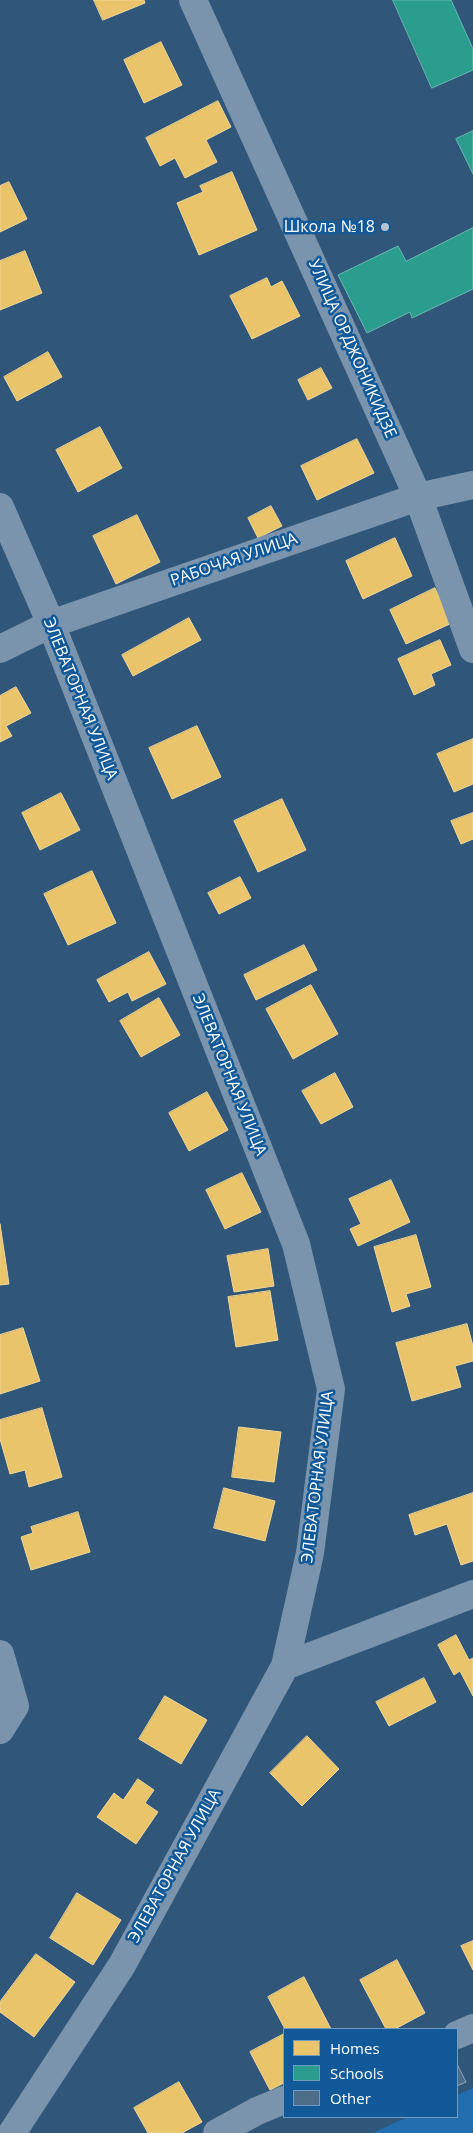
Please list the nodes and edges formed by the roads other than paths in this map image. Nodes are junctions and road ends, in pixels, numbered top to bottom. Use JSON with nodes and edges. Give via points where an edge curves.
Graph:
{"nodes":[{"id":1,"x":193,"y":0,"type":"edge"},
{"id":2,"x":473,"y":485,"type":"edge"},
{"id":3,"x":418,"y":497,"type":"junction"},
{"id":4,"x":0,"y":506,"type":"edge"},
{"id":5,"x":51,"y":624,"type":"junction"},
{"id":6,"x":0,"y":649,"type":"edge"},
{"id":7,"x":473,"y":649,"type":"edge"},
{"id":8,"x":473,"y":1594,"type":"edge"},
{"id":9,"x":0,"y":1654,"type":"edge"},
{"id":10,"x":285,"y":1666,"type":"junction"},
{"id":11,"x":0,"y":1730,"type":"edge"},
{"id":12,"x":473,"y":2028,"type":"edge"},
{"id":13,"x":458,"y":2034,"type":"edge"},
{"id":14,"x":283,"y":2100,"type":"edge"},
{"id":15,"x":12,"y":2133,"type":"edge"},
{"id":16,"x":217,"y":2133,"type":"edge"}],
"edges":[{"from":1,"to":3,"type":"street","name":"УЛИЦА ОРДЖОНИКИДЗЕ"},
{"from":2,"to":3,"type":"street","name":"РАБОЧАЯ УЛИЦА"},
{"from":3,"to":5,"type":"street","name":"РАБОЧАЯ УЛИЦА"},
{"from":3,"to":7,"type":"street","name":"УЛИЦА ОРДЖОНИКИДЗЕ"},
{"from":4,"to":5,"type":"street","name":"ЭЛЕВАТОРНАЯ УЛИЦА"},
{"from":5,"to":6,"type":"street","name":"РАБОЧАЯ УЛИЦА"},
{"from":5,"to":10,"type":"street","name":"ЭЛЕВАТОРНАЯ УЛИЦА","via":[[296,1244],[331,1389],[310,1553]]},
{"from":8,"to":10,"type":"street"},
{"from":9,"to":11,"type":"street","via":[[15,1706]]},
{"from":10,"to":15,"type":"street","name":"ЭЛЕВАТОРНАЯ УЛИЦА","via":[[122,1964]]},
{"from":12,"to":13,"type":"street"},
{"from":14,"to":16,"type":"street"}]}
